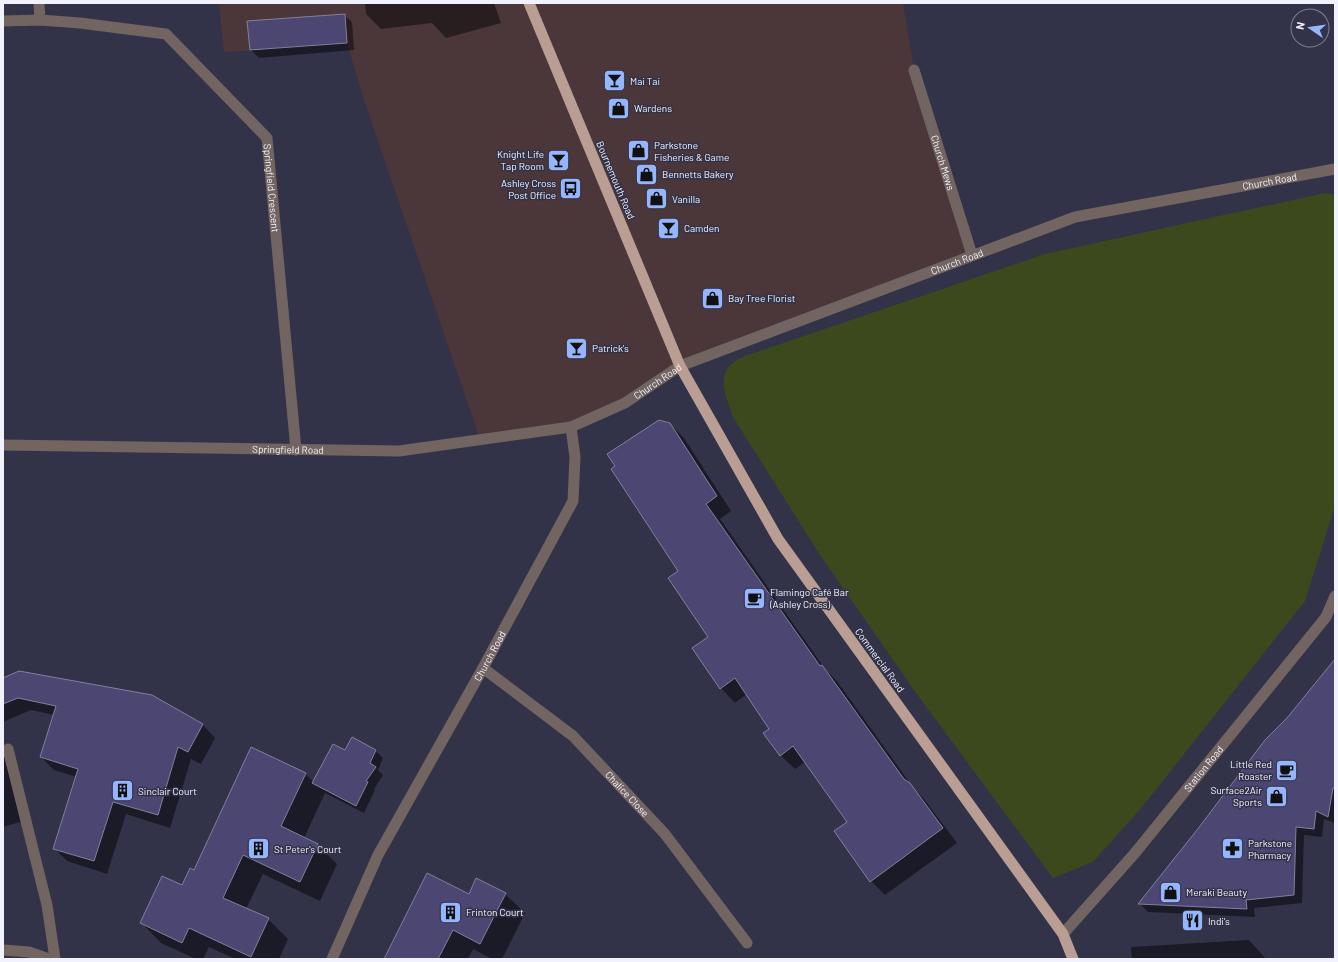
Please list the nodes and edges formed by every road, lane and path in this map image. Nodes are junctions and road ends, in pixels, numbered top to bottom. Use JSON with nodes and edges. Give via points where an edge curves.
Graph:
{"nodes":[{"id":1,"x":39,"y":3,"type":"edge"},
{"id":2,"x":529,"y":3,"type":"edge"},
{"id":3,"x":40,"y":20,"type":"junction"},
{"id":4,"x":3,"y":21,"type":"edge"},
{"id":5,"x":914,"y":70,"type":"dead end"},
{"id":6,"x":1335,"y":169,"type":"edge"},
{"id":7,"x":972,"y":255,"type":"junction"},
{"id":8,"x":680,"y":366,"type":"junction"},
{"id":9,"x":571,"y":427,"type":"junction"},
{"id":10,"x":3,"y":445,"type":"edge"},
{"id":11,"x":296,"y":450,"type":"junction"},
{"id":12,"x":1335,"y":596,"type":"edge"},
{"id":13,"x":1332,"y":611,"type":"edge"},
{"id":14,"x":483,"y":668,"type":"junction"},
{"id":15,"x":8,"y":749,"type":"dead end"},
{"id":16,"x":1063,"y":934,"type":"junction"},
{"id":17,"x":747,"y":943,"type":"dead end"},
{"id":18,"x":3,"y":950,"type":"edge"},
{"id":19,"x":49,"y":959,"type":"edge"},
{"id":20,"x":55,"y":959,"type":"edge"},
{"id":21,"x":332,"y":959,"type":"edge"},
{"id":22,"x":1073,"y":959,"type":"edge"}],
"edges":[{"from":1,"to":3,"type":"street"},
{"from":2,"to":8,"type":"highway","name":"Bournemouth Road"},
{"from":3,"to":4,"type":"street","name":"Springfield Crescent"},
{"from":3,"to":11,"type":"street","name":"Springfield Crescent","via":[[166,34],[267,138]]},
{"from":5,"to":7,"type":"street","name":"Church Mews"},
{"from":6,"to":7,"type":"street","name":"Church Road","via":[[1075,217]]},
{"from":7,"to":8,"type":"street","name":"Church Road"},
{"from":8,"to":9,"type":"street","name":"Church Road","via":[[625,403]]},
{"from":8,"to":16,"type":"highway","name":"Commercial Road","via":[[778,539]]},
{"from":9,"to":11,"type":"street","name":"Springfield Road","via":[[399,451]]},
{"from":9,"to":14,"type":"street","name":"Church Road","via":[[575,457],[573,501]]},
{"from":10,"to":11,"type":"street","name":"Springfield Road"},
{"from":12,"to":13,"type":"street","name":"Station Road"},
{"from":13,"to":16,"type":"street","name":"Station Road","via":[[1135,853]]},
{"from":14,"to":17,"type":"street","name":"Chalice Close","via":[[573,736],[665,834]]},
{"from":14,"to":21,"type":"street","name":"Church Road","via":[[378,855]]},
{"from":15,"to":20,"type":"street","via":[[48,905]]},
{"from":16,"to":22,"type":"highway","name":"Commercial Road"},
{"from":18,"to":19,"type":"street","via":[[29,952]]}]}
